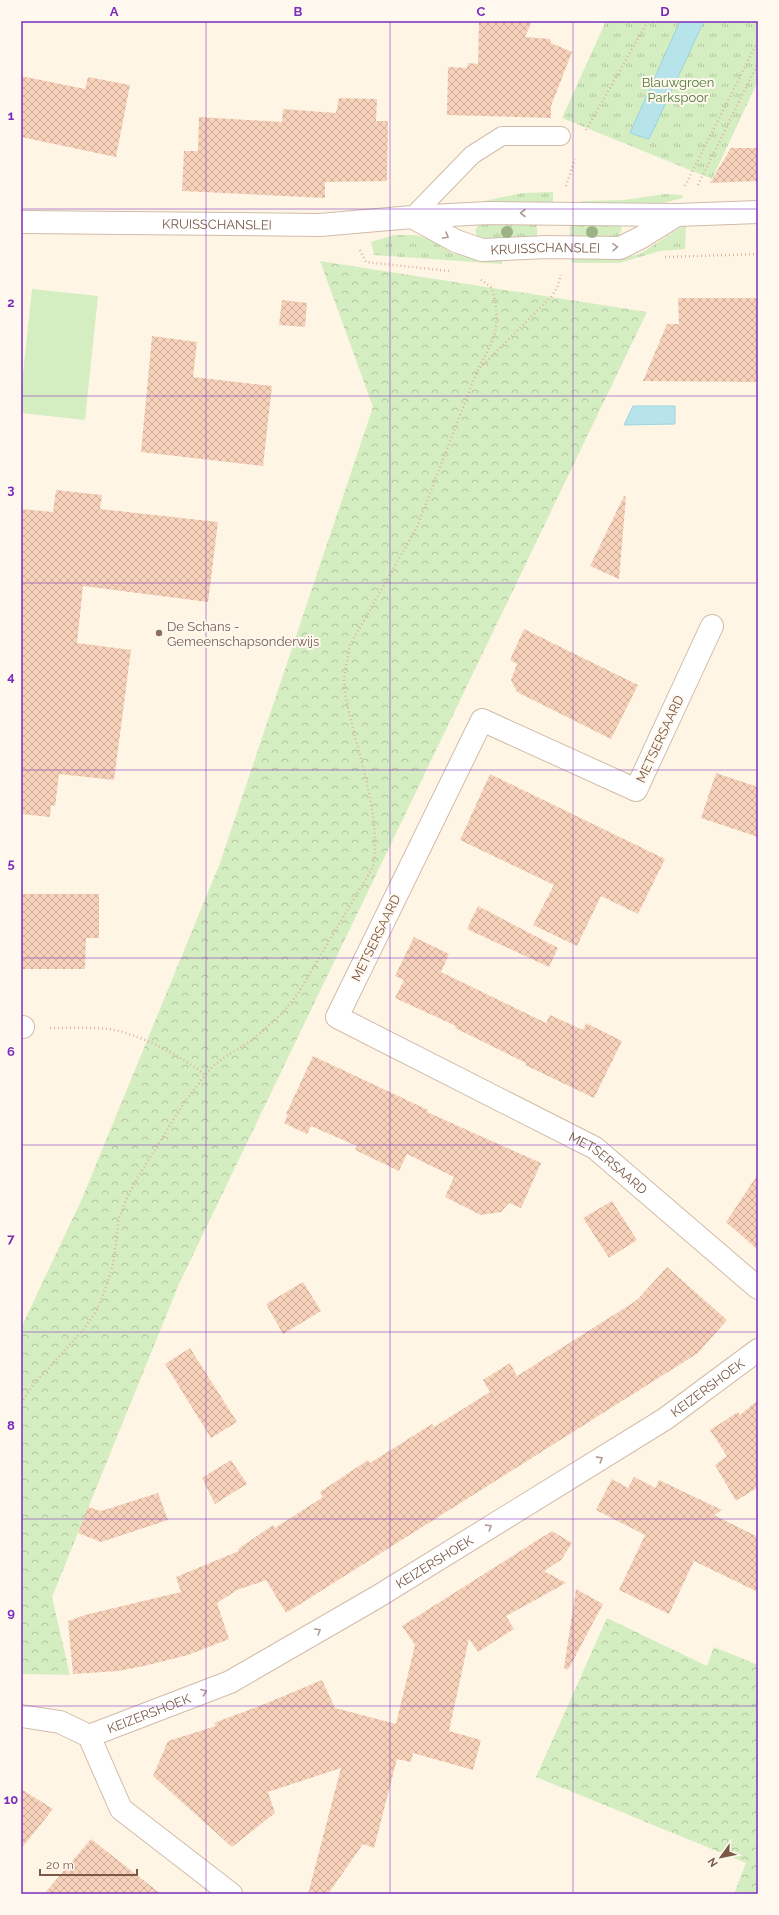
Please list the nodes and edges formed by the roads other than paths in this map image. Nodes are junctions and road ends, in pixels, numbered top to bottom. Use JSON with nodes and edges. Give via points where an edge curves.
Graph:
{"nodes":[{"id":1,"x":561,"y":136,"type":"dead end"},
{"id":2,"x":758,"y":212,"type":"edge"},
{"id":3,"x":677,"y":215,"type":"junction"},
{"id":4,"x":412,"y":217,"type":"junction"},
{"id":5,"x":21,"y":222,"type":"edge"},
{"id":6,"x":712,"y":626,"type":"dead end"},
{"id":7,"x":758,"y":1288,"type":"edge"},
{"id":8,"x":758,"y":1350,"type":"edge"},
{"id":9,"x":21,"y":1716,"type":"edge"},
{"id":10,"x":89,"y":1736,"type":"junction"},
{"id":11,"x":231,"y":1894,"type":"edge"}],
"edges":[{"from":1,"to":4,"type":"lane","via":[[502,136],[472,155]]},
{"from":2,"to":3,"type":"street","name":"KRUISSCHANSLEI"},
{"from":3,"to":4,"type":"street","name":"KRUISSCHANSLEI","one_way":true,"via":[[488,213]]},
{"from":4,"to":3,"type":"street","name":"KRUISSCHANSLEI","one_way":true,"via":[[456,242],[482,250],[548,247],[620,248]]},
{"from":4,"to":5,"type":"street","name":"KRUISSCHANSLEI","via":[[320,225]]},
{"from":6,"to":7,"type":"street","name":"METSERSAARD","via":[[636,790],[482,720],[337,1017],[595,1148]]},
{"from":10,"to":8,"type":"street","name":"KEIZERSHOEK","one_way":true,"via":[[230,1682],[364,1605],[664,1419]]},
{"from":9,"to":10,"type":"street","via":[[60,1722]]},
{"from":10,"to":11,"type":"street","via":[[121,1809]]}]}
